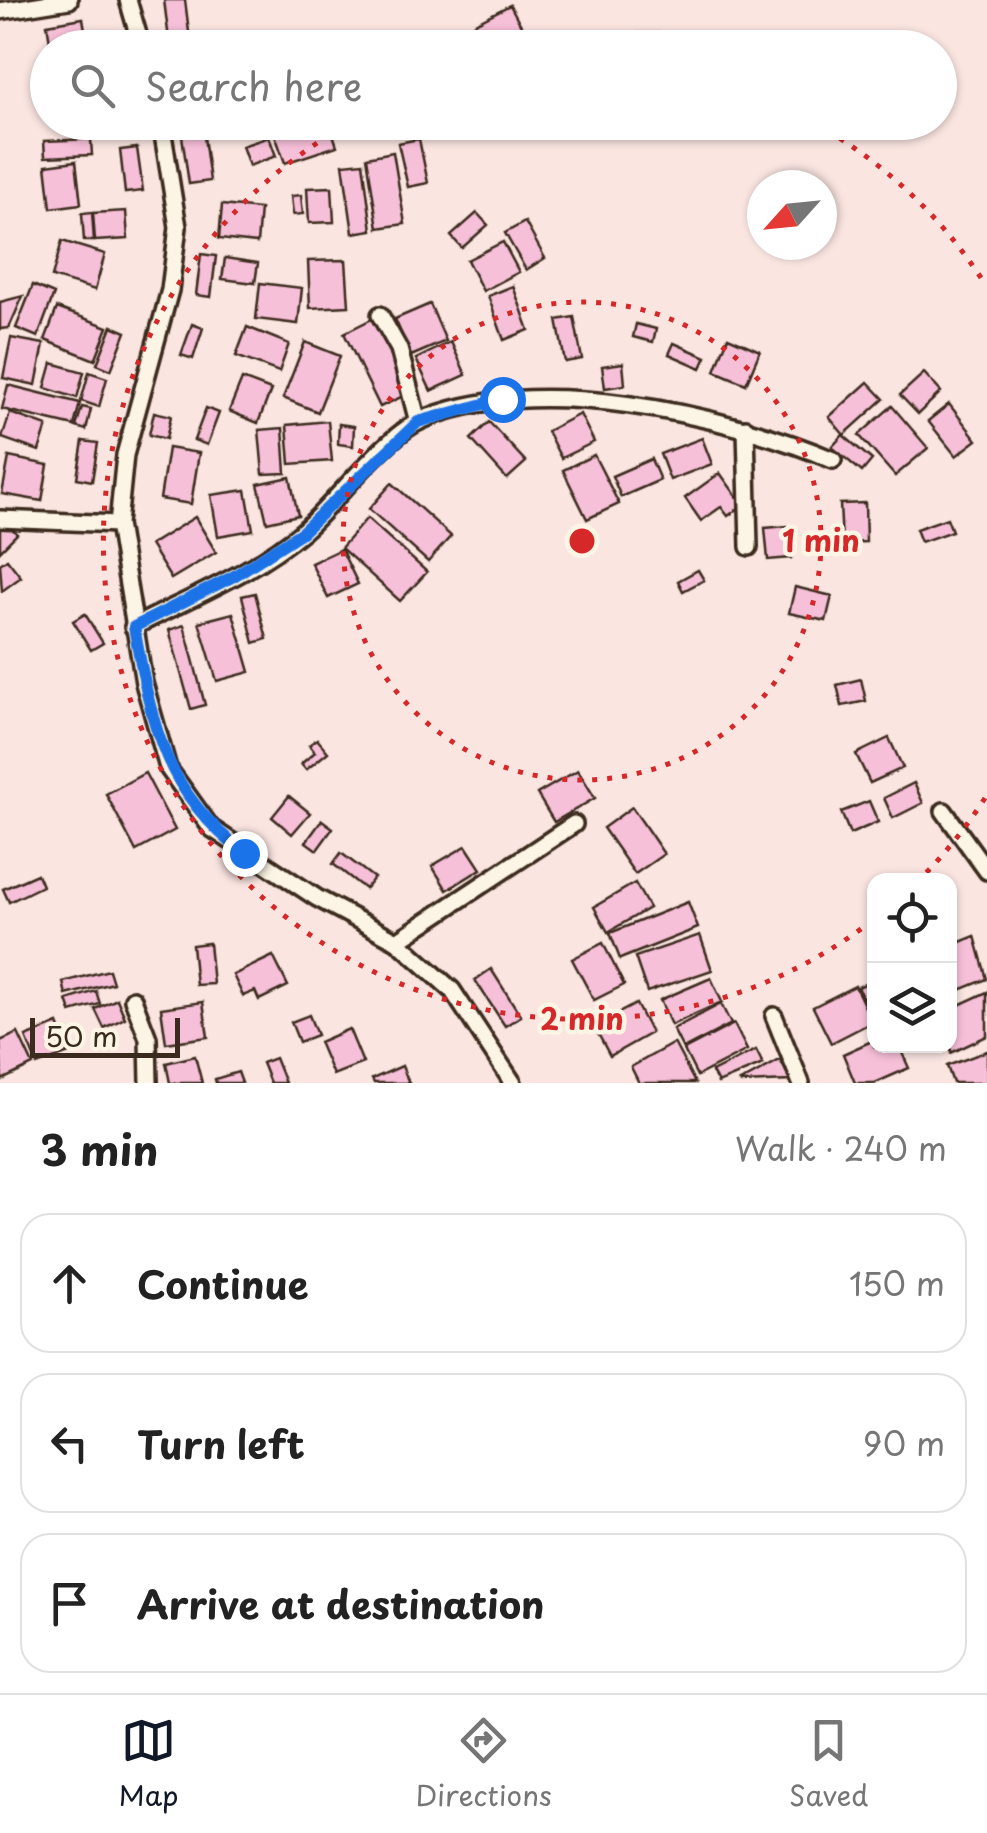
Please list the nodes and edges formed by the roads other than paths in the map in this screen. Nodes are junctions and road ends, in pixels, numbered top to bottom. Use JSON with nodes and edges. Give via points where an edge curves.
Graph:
{"nodes":[{"id":1,"x":69,"y":0,"type":"edge"},
{"id":2,"x":128,"y":0,"type":"edge"},
{"id":3,"x":0,"y":10,"type":"edge"},
{"id":4,"x":137,"y":30,"type":"edge"},
{"id":5,"x":164,"y":140,"type":"edge"},
{"id":6,"x":380,"y":314,"type":"dead end"},
{"id":7,"x":418,"y":422,"type":"junction"},
{"id":8,"x":746,"y":428,"type":"junction"},
{"id":9,"x":833,"y":460,"type":"dead end"},
{"id":10,"x":0,"y":519,"type":"edge"},
{"id":11,"x":118,"y":524,"type":"junction"},
{"id":12,"x":749,"y":548,"type":"dead end"},
{"id":13,"x":134,"y":627,"type":"junction"},
{"id":14,"x":944,"y":811,"type":"dead end"},
{"id":15,"x":574,"y":824,"type":"dead end"},
{"id":16,"x":987,"y":871,"type":"edge"},
{"id":17,"x":397,"y":941,"type":"junction"},
{"id":18,"x":134,"y":998,"type":"dead end"},
{"id":19,"x":774,"y":1016,"type":"dead end"},
{"id":20,"x":149,"y":1083,"type":"edge"},
{"id":21,"x":513,"y":1083,"type":"edge"},
{"id":22,"x":801,"y":1083,"type":"edge"}],
"edges":[{"from":1,"to":3,"type":"street"},
{"from":2,"to":4,"type":"street"},
{"from":5,"to":11,"type":"street","via":[[178,226],[170,290],[125,455]]},
{"from":6,"to":7,"type":"street","via":[[399,349]]},
{"from":7,"to":8,"type":"street","via":[[502,399],[707,416]]},
{"from":7,"to":13,"type":"street","via":[[302,532]]},
{"from":8,"to":9,"type":"street"},
{"from":8,"to":12,"type":"street"},
{"from":10,"to":11,"type":"street"},
{"from":11,"to":13,"type":"street"},
{"from":13,"to":17,"type":"street","via":[[168,768],[202,818],[244,853]]},
{"from":14,"to":16,"type":"street"},
{"from":15,"to":17,"type":"street"},
{"from":17,"to":21,"type":"street","via":[[452,990]]},
{"from":18,"to":20,"type":"street","via":[[148,1038]]},
{"from":19,"to":22,"type":"street"}]}
